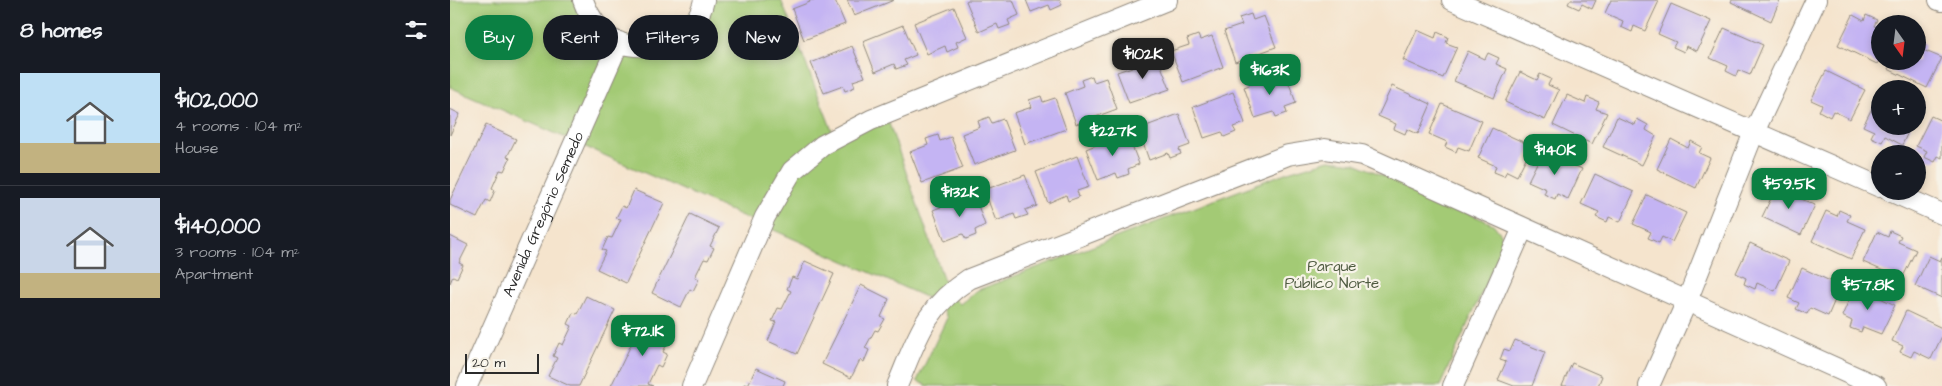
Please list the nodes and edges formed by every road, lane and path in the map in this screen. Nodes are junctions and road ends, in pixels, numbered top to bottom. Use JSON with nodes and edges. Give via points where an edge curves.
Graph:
{"nodes":[{"id":1,"x":583,"y":0,"type":"edge"},
{"id":2,"x":704,"y":0,"type":"edge"},
{"id":3,"x":1167,"y":0,"type":"edge"},
{"id":4,"x":1452,"y":0,"type":"edge"},
{"id":5,"x":1816,"y":0,"type":"edge"},
{"id":6,"x":619,"y":42,"type":"junction"},
{"id":7,"x":1754,"y":132,"type":"junction"},
{"id":8,"x":1871,"y":183,"type":"edge"},
{"id":9,"x":1910,"y":200,"type":"edge"},
{"id":10,"x":1942,"y":214,"type":"edge"},
{"id":11,"x":1523,"y":228,"type":"junction"},
{"id":12,"x":1688,"y":301,"type":"junction"},
{"id":13,"x":1855,"y":382,"type":"edge"},
{"id":14,"x":467,"y":386,"type":"edge"},
{"id":15,"x":692,"y":386,"type":"edge"},
{"id":16,"x":897,"y":386,"type":"edge"},
{"id":17,"x":1453,"y":386,"type":"edge"},
{"id":18,"x":1649,"y":386,"type":"edge"},
{"id":19,"x":1876,"y":386,"type":"edge"}],
"edges":[{"from":1,"to":6,"type":"street","via":[[587,13],[600,29]]},
{"from":2,"to":6,"type":"street","via":[[692,24],[676,37],[657,45],[637,46]]},
{"from":3,"to":15,"type":"street","via":[[871,120],[822,145],[792,171],[764,217]]},
{"from":4,"to":7,"type":"street"},
{"from":5,"to":7,"type":"street"},
{"from":6,"to":14,"type":"street","name":"Avenida Gregório Semedo"},
{"from":7,"to":8,"type":"street"},
{"from":7,"to":12,"type":"street"},
{"from":9,"to":10,"type":"street"},
{"from":11,"to":12,"type":"street"},
{"from":11,"to":16,"type":"street","via":[[1362,156],[1324,149],[1288,155],[969,279],[948,292],[928,318]]},
{"from":11,"to":17,"type":"street"},
{"from":12,"to":13,"type":"street"},
{"from":12,"to":18,"type":"street"},
{"from":13,"to":19,"type":"street"}]}
